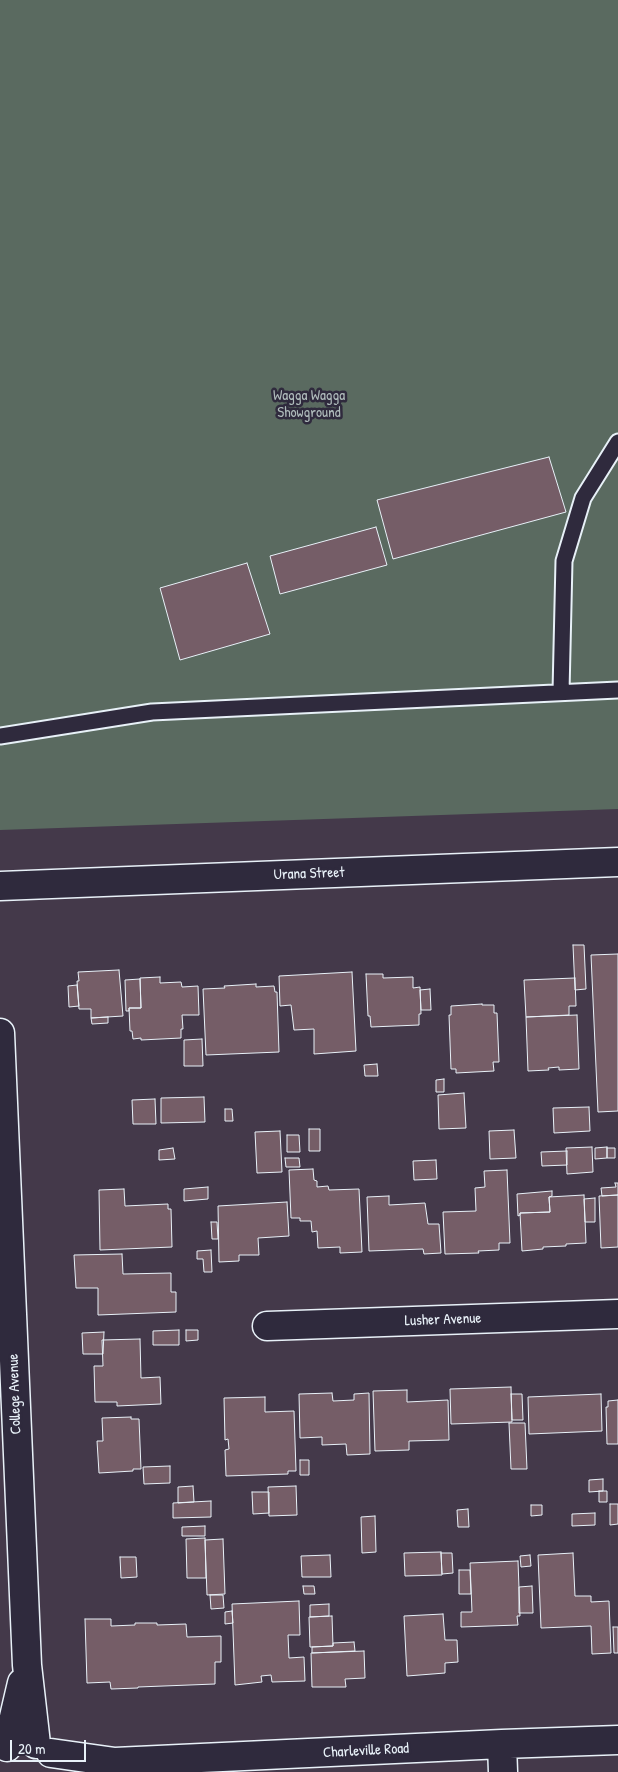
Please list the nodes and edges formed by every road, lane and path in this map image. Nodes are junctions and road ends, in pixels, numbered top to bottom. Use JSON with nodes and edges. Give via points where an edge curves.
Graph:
{"nodes":[{"id":1,"x":618,"y":442,"type":"edge"},
{"id":2,"x":618,"y":690,"type":"edge"},
{"id":3,"x":561,"y":692,"type":"junction"},
{"id":4,"x":0,"y":736,"type":"edge"},
{"id":5,"x":618,"y":862,"type":"edge"},
{"id":6,"x":0,"y":886,"type":"edge"},
{"id":7,"x":0,"y":1033,"type":"edge"},
{"id":8,"x":618,"y":1314,"type":"edge"},
{"id":9,"x":267,"y":1326,"type":"dead end"},
{"id":10,"x":27,"y":1665,"type":"junction"},
{"id":11,"x":618,"y":1740,"type":"edge"},
{"id":12,"x":502,"y":1744,"type":"junction"},
{"id":13,"x":3,"y":1750,"type":"edge"},
{"id":14,"x":49,"y":1756,"type":"edge"},
{"id":15,"x":104,"y":1767,"type":"edge"},
{"id":16,"x":503,"y":1772,"type":"edge"}],
"edges":[{"from":1,"to":3,"type":"lane","via":[[582,498],[564,561]]},
{"from":2,"to":3,"type":"lane"},
{"from":3,"to":4,"type":"lane","via":[[152,712]]},
{"from":5,"to":6,"type":"street","name":"Urana Street"},
{"from":7,"to":10,"type":"street","name":"College Avenue"},
{"from":8,"to":9,"type":"street","name":"Lusher Avenue"},
{"from":10,"to":13,"type":"street","name":"College Avenue"},
{"from":10,"to":14,"type":"street","name":"College Avenue"},
{"from":11,"to":12,"type":"street","name":"Charleville Road"},
{"from":12,"to":15,"type":"street","name":"Charleville Road"},
{"from":12,"to":16,"type":"street"},
{"from":13,"to":14,"type":"street","name":"Charleville Road","via":[[17,1743],[30,1742]]},
{"from":14,"to":15,"type":"street","name":"Charleville Road"}]}
